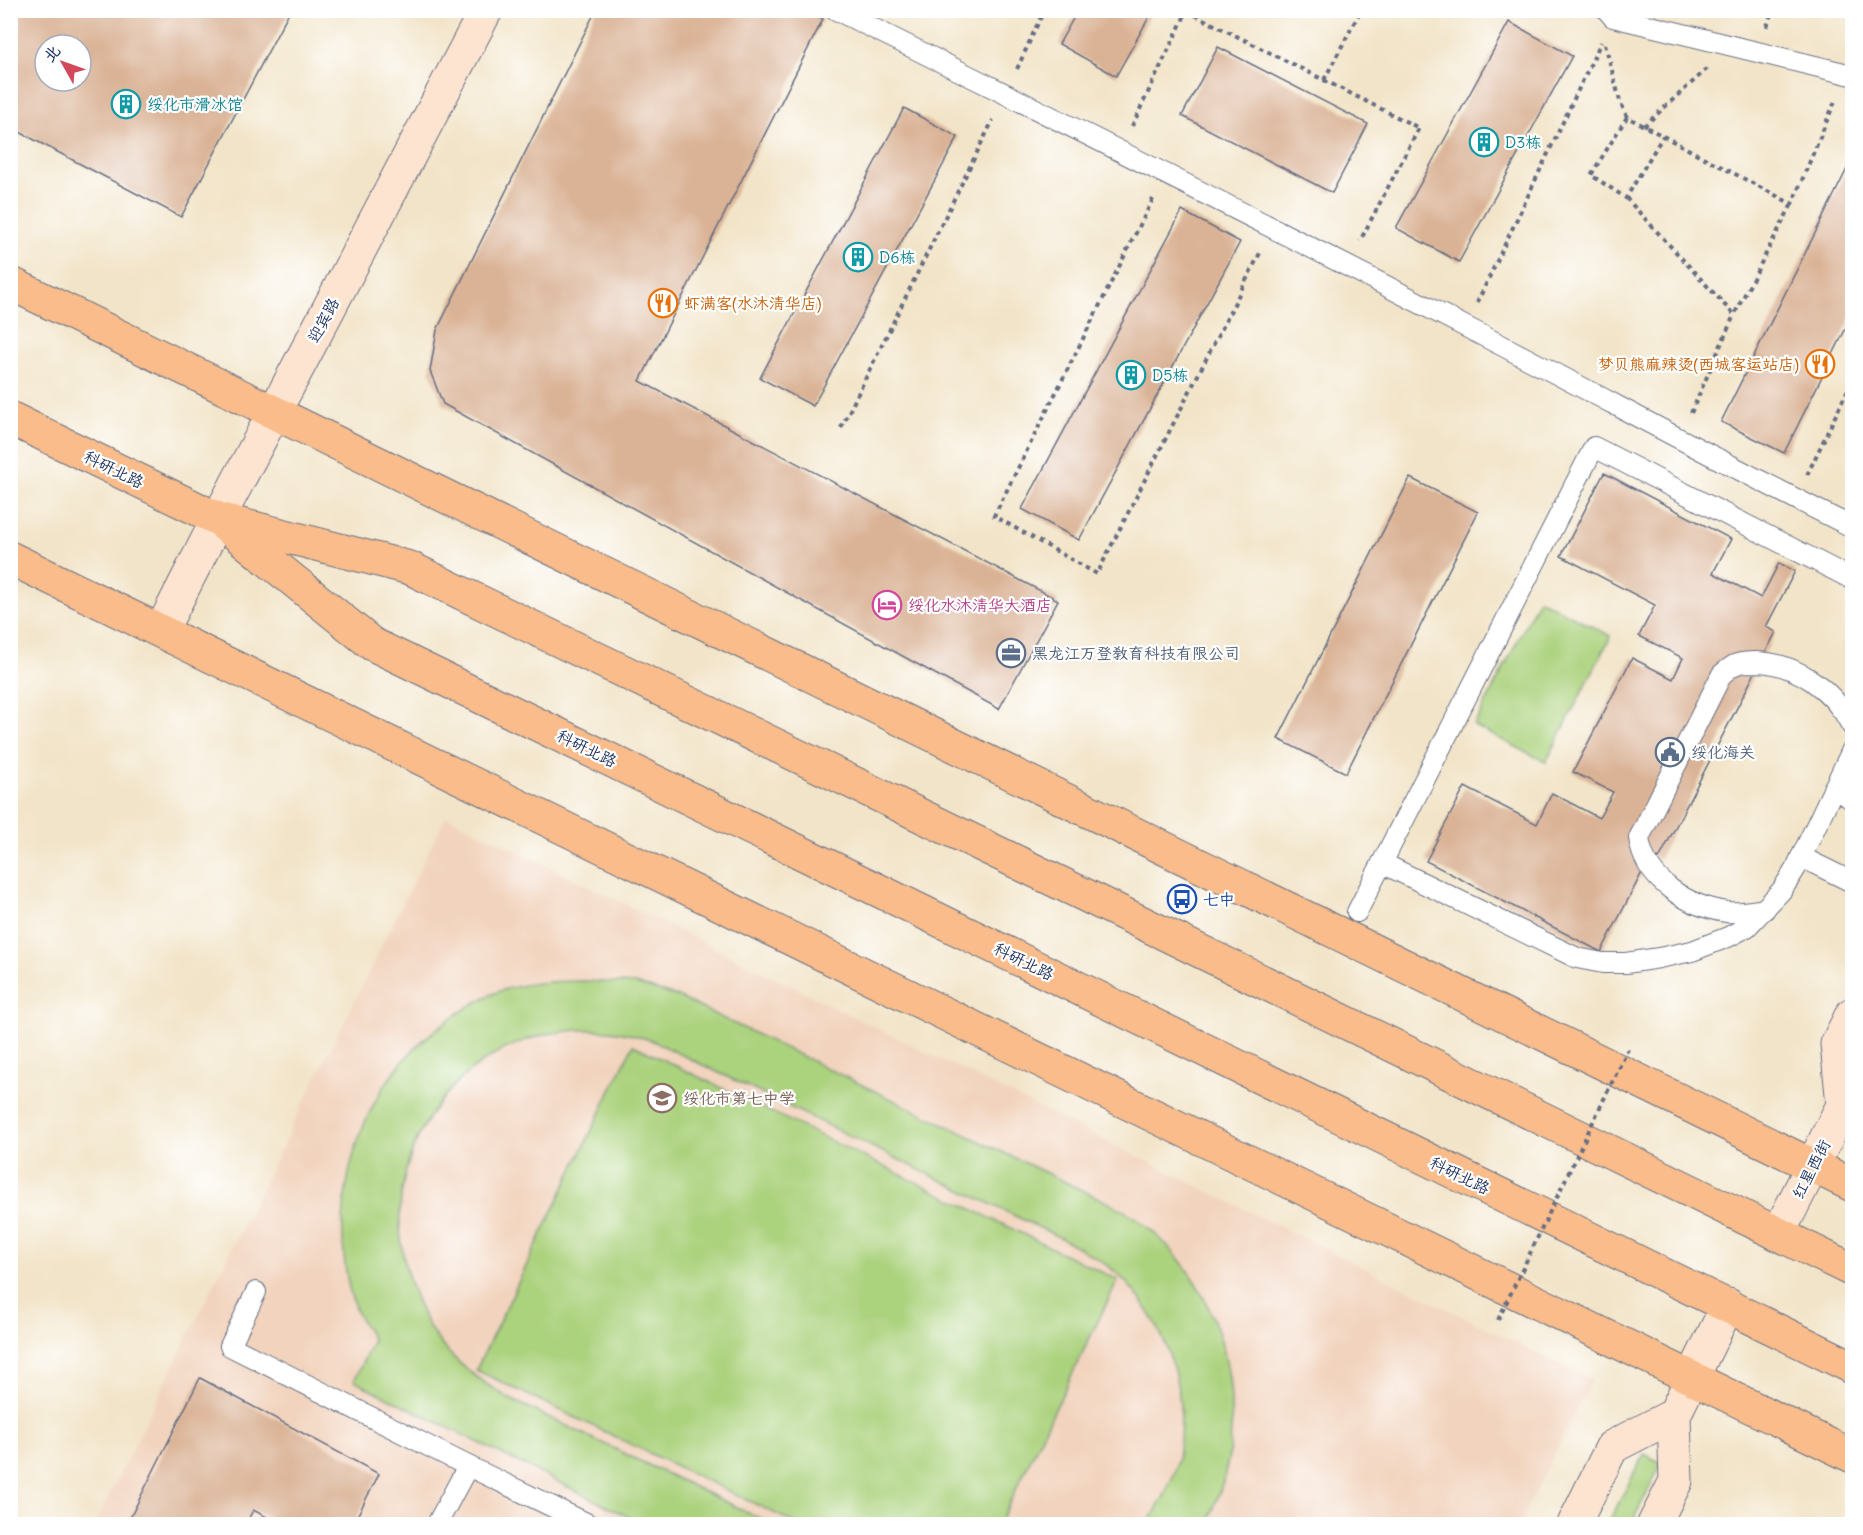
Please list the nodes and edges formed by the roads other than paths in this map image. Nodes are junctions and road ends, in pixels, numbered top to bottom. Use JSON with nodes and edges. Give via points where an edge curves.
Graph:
{"nodes":[{"id":1,"x":486,"y":10,"type":"edge"},
{"id":2,"x":836,"y":10,"type":"edge"},
{"id":3,"x":1607,"y":10,"type":"edge"},
{"id":4,"x":1850,"y":75,"type":"edge"},
{"id":5,"x":10,"y":283,"type":"edge"},
{"id":6,"x":274,"y":412,"type":"junction"},
{"id":7,"x":10,"y":418,"type":"edge"},
{"id":8,"x":218,"y":519,"type":"junction"},
{"id":9,"x":1852,"y":527,"type":"edge"},
{"id":10,"x":10,"y":558,"type":"edge"},
{"id":11,"x":1852,"y":579,"type":"edge"},
{"id":12,"x":161,"y":631,"type":"junction"},
{"id":13,"x":1852,"y":726,"type":"edge"},
{"id":14,"x":1852,"y":750,"type":"edge"},
{"id":15,"x":1833,"y":789,"type":"junction"},
{"id":16,"x":1852,"y":799,"type":"edge"},
{"id":17,"x":1801,"y":857,"type":"junction"},
{"id":18,"x":1382,"y":863,"type":"junction"},
{"id":19,"x":1852,"y":882,"type":"edge"},
{"id":20,"x":1765,"y":909,"type":"junction"},
{"id":21,"x":1357,"y":912,"type":"dead end"},
{"id":22,"x":1852,"y":1014,"type":"edge"},
{"id":23,"x":1848,"y":1102,"type":"edge"},
{"id":24,"x":1813,"y":1166,"type":"junction"},
{"id":25,"x":1852,"y":1185,"type":"edge"},
{"id":26,"x":1778,"y":1234,"type":"junction"},
{"id":27,"x":1852,"y":1270,"type":"edge"},
{"id":28,"x":256,"y":1292,"type":"dead end"},
{"id":29,"x":1728,"y":1305,"type":"junction"},
{"id":30,"x":1852,"y":1367,"type":"edge"},
{"id":31,"x":1693,"y":1377,"type":"junction"},
{"id":32,"x":1674,"y":1415,"type":"junction"},
{"id":33,"x":1852,"y":1456,"type":"edge"},
{"id":34,"x":468,"y":1466,"type":"junction"},
{"id":35,"x":437,"y":1524,"type":"edge"},
{"id":36,"x":588,"y":1524,"type":"edge"},
{"id":37,"x":1574,"y":1524,"type":"edge"},
{"id":38,"x":1654,"y":1524,"type":"edge"}],
"edges":[{"from":1,"to":6,"type":"main road","name":"迎宾路"},
{"from":2,"to":9,"type":"lane","via":[[1466,326]]},
{"from":3,"to":4,"type":"lane","via":[[1613,17]]},
{"from":5,"to":6,"type":"main road"},
{"from":6,"to":8,"type":"main road","name":"迎宾路"},
{"from":6,"to":24,"type":"main road"},
{"from":7,"to":8,"type":"main road","name":"科研北路"},
{"from":8,"to":12,"type":"main road","name":"迎宾路"},
{"from":8,"to":26,"type":"main road","name":"科研北路","via":[[410,568]]},
{"from":8,"to":29,"type":"main road","name":"科研北路","via":[[372,644]]},
{"from":10,"to":12,"type":"main road"},
{"from":11,"to":18,"type":"lane","via":[[1593,447]]},
{"from":12,"to":31,"type":"main road"},
{"from":13,"to":20,"type":"lane","via":[[1832,698],[1804,675],[1785,666],[1736,664],[1722,674],[1639,838],[1646,862],[1675,892],[1727,912]]},
{"from":14,"to":15,"type":"lane"},
{"from":15,"to":16,"type":"lane"},
{"from":15,"to":17,"type":"lane"},
{"from":17,"to":19,"type":"lane"},
{"from":17,"to":20,"type":"lane","via":[[1782,890]]},
{"from":18,"to":20,"type":"lane","via":[[1577,958],[1603,963],[1626,963],[1692,951],[1728,938],[1747,927]]},
{"from":18,"to":21,"type":"lane"},
{"from":22,"to":23,"type":"main road","name":"红星西街","via":[[1837,1044]]},
{"from":23,"to":24,"type":"main road","name":"红星西街"},
{"from":24,"to":25,"type":"main road"},
{"from":24,"to":26,"type":"main road","name":"红星西街"},
{"from":26,"to":27,"type":"main road","name":"科研北路"},
{"from":28,"to":34,"type":"lane","via":[[230,1346]]},
{"from":29,"to":30,"type":"main road","name":"科研北路"},
{"from":29,"to":31,"type":"main road"},
{"from":31,"to":32,"type":"main road"},
{"from":31,"to":33,"type":"main road"},
{"from":32,"to":37,"type":"main road","via":[[1612,1447]]},
{"from":32,"to":38,"type":"main road","via":[[1676,1481]]},
{"from":34,"to":35,"type":"lane"},
{"from":34,"to":36,"type":"lane"}]}
